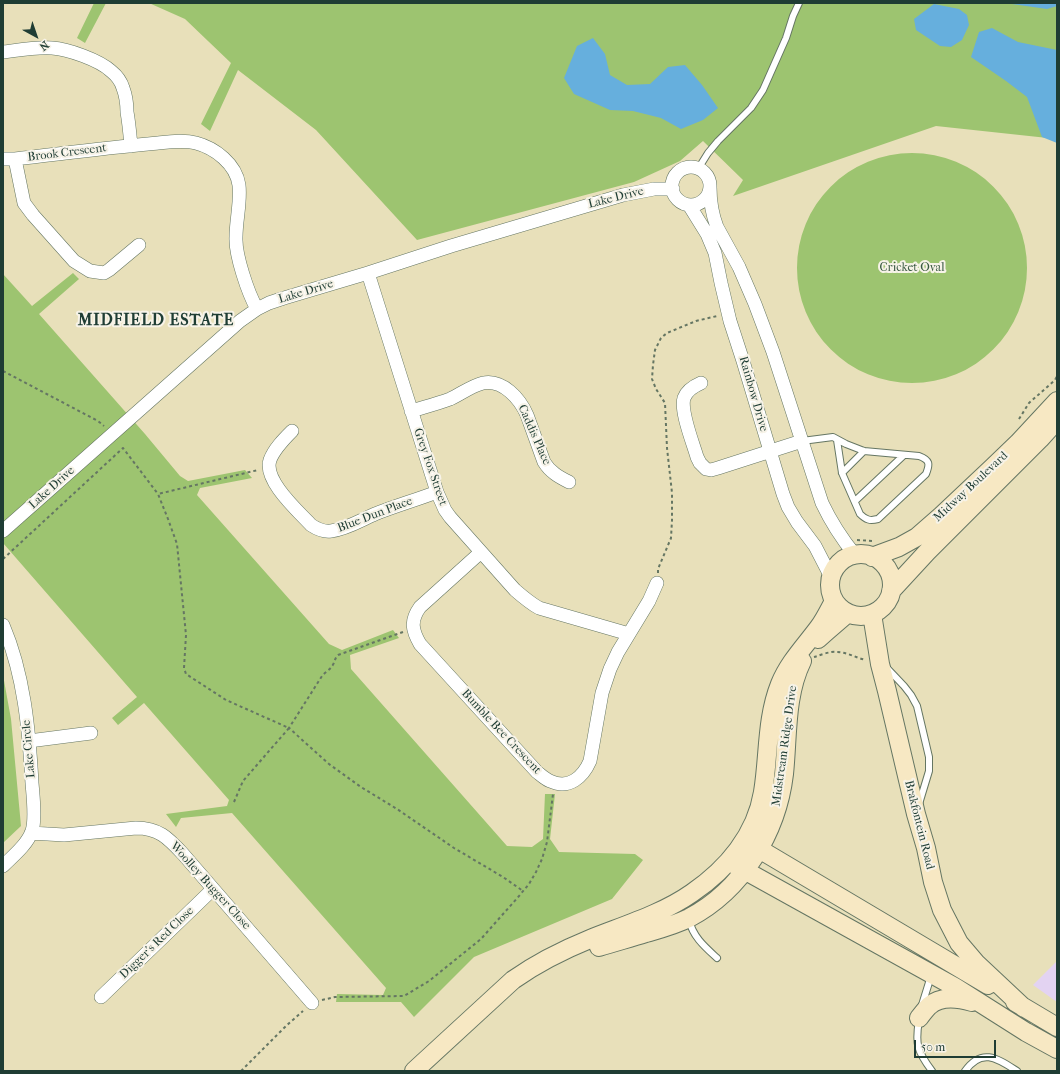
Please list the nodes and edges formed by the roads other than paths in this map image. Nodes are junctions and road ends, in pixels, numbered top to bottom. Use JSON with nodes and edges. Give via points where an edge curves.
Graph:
{"nodes":[{"id":1,"x":798,"y":3,"type":"edge"},
{"id":2,"x":3,"y":52,"type":"edge"},
{"id":3,"x":131,"y":146,"type":"junction"},
{"id":4,"x":9,"y":159,"type":"edge"},
{"id":5,"x":698,"y":170,"type":"junction"},
{"id":6,"x":710,"y":187,"type":"junction"},
{"id":7,"x":672,"y":189,"type":"junction"},
{"id":8,"x":689,"y":205,"type":"junction"},
{"id":9,"x":139,"y":245,"type":"dead end"},
{"id":10,"x":368,"y":273,"type":"junction"},
{"id":11,"x":256,"y":309,"type":"junction"},
{"id":12,"x":701,"y":383,"type":"dead end"},
{"id":13,"x":1057,"y":401,"type":"edge"},
{"id":14,"x":412,"y":411,"type":"junction"},
{"id":15,"x":1057,"y":420,"type":"edge"},
{"id":16,"x":292,"y":430,"type":"dead end"},
{"id":17,"x":837,"y":440,"type":"junction"},
{"id":18,"x":802,"y":441,"type":"junction"},
{"id":19,"x":770,"y":451,"type":"junction"},
{"id":20,"x":864,"y":451,"type":"junction"},
{"id":21,"x":904,"y":455,"type":"junction"},
{"id":22,"x":842,"y":473,"type":"junction"},
{"id":23,"x":569,"y":482,"type":"dead end"},
{"id":24,"x":437,"y":492,"type":"junction"},
{"id":25,"x":855,"y":501,"type":"junction"},
{"id":26,"x":5,"y":530,"type":"edge"},
{"id":27,"x":867,"y":551,"type":"junction"},
{"id":28,"x":481,"y":552,"type":"junction"},
{"id":29,"x":831,"y":577,"type":"junction"},
{"id":30,"x":657,"y":583,"type":"road end"},
{"id":31,"x":891,"y":591,"type":"junction"},
{"id":32,"x":834,"y":601,"type":"junction"},
{"id":33,"x":848,"y":613,"type":"junction"},
{"id":34,"x":872,"y":614,"type":"junction"},
{"id":35,"x":3,"y":625,"type":"edge"},
{"id":36,"x":629,"y":634,"type":"junction"},
{"id":37,"x":880,"y":664,"type":"junction"},
{"id":38,"x":91,"y":733,"type":"dead end"},
{"id":39,"x":29,"y":741,"type":"junction"},
{"id":40,"x":916,"y":814,"type":"junction"},
{"id":41,"x":31,"y":833,"type":"junction"},
{"id":42,"x":751,"y":845,"type":"junction"},
{"id":43,"x":729,"y":862,"type":"junction"},
{"id":44,"x":3,"y":866,"type":"edge"},
{"id":45,"x":745,"y":871,"type":"junction"},
{"id":46,"x":213,"y":889,"type":"junction"},
{"id":47,"x":688,"y":918,"type":"junction"},
{"id":48,"x":911,"y":940,"type":"junction"},
{"id":49,"x":717,"y":958,"type":"dead end"},
{"id":50,"x":937,"y":977,"type":"junction"},
{"id":51,"x":513,"y":980,"type":"junction"},
{"id":52,"x":989,"y":986,"type":"junction"},
{"id":53,"x":101,"y":997,"type":"dead end"},
{"id":54,"x":312,"y":1003,"type":"road end"},
{"id":55,"x":986,"y":1006,"type":"junction"},
{"id":56,"x":1024,"y":1008,"type":"junction"},
{"id":57,"x":919,"y":1018,"type":"junction"},
{"id":58,"x":1057,"y":1027,"type":"edge"},
{"id":59,"x":1057,"y":1049,"type":"edge"},
{"id":60,"x":414,"y":1071,"type":"edge"},
{"id":61,"x":932,"y":1071,"type":"edge"},
{"id":62,"x":965,"y":1071,"type":"edge"},
{"id":63,"x":1017,"y":1071,"type":"edge"}],
"edges":[{"from":1,"to":5,"type":"lane","via":[[763,90],[751,108],[708,153]]},
{"from":2,"to":3,"type":"street","via":[[34,48],[66,50],[111,70],[124,90]]},
{"from":3,"to":4,"type":"street","name":"Brook Crescent"},
{"from":3,"to":11,"type":"street","name":"Brook Crescent","via":[[195,142],[215,151],[227,161],[239,185],[237,251]]},
{"from":4,"to":9,"type":"street","via":[[24,203],[74,261],[90,271],[104,273]]},
{"from":5,"to":6,"type":"street","via":[[706,175]]},
{"from":5,"to":7,"type":"street","via":[[690,168],[679,172]]},
{"from":6,"to":8,"type":"street","via":[[705,198],[695,205]]},
{"from":6,"to":18,"type":"street","via":[[715,223],[742,273],[755,304]]},
{"from":7,"to":8,"type":"street","via":[[678,200]]},
{"from":7,"to":10,"type":"street","name":"Lake Drive","via":[[654,189],[623,195]]},
{"from":8,"to":19,"type":"street","name":"Rainbow Drive","via":[[712,243],[728,313]]},
{"from":10,"to":11,"type":"street","name":"Lake Drive"},
{"from":10,"to":14,"type":"street","name":"Grey Fox Street"},
{"from":11,"to":26,"type":"street","name":"Lake Drive"},
{"from":12,"to":19,"type":"street","via":[[691,389],[685,397],[684,410],[697,457],[702,466],[711,470]]},
{"from":13,"to":27,"type":"street","name":"Midway Boulevard","via":[[994,467],[916,537],[898,547]]},
{"from":14,"to":23,"type":"street","name":"Caddis Place","via":[[449,399],[483,383],[490,382],[503,386],[524,408],[548,468]]},
{"from":14,"to":24,"type":"street","name":"Grey Fox Street"},
{"from":15,"to":31,"type":"street","name":"Midway Boulevard"},
{"from":16,"to":24,"type":"street","name":"Blue Dun Place","via":[[270,460],[270,476],[317,529],[331,532],[342,529],[375,514]]},
{"from":17,"to":18,"type":"lane","via":[[834,437]]},
{"from":17,"to":20,"type":"lane"},
{"from":17,"to":22,"type":"lane"},
{"from":18,"to":19,"type":"street"},
{"from":18,"to":27,"type":"street","via":[[828,516],[844,541]]},
{"from":19,"to":29,"type":"street","name":"Rainbow Drive","via":[[788,507],[815,546]]},
{"from":20,"to":21,"type":"lane"},
{"from":20,"to":22,"type":"lane"},
{"from":21,"to":25,"type":"lane"},
{"from":21,"to":25,"type":"lane","via":[[925,458],[929,467],[926,474],[878,519],[865,519]]},
{"from":22,"to":25,"type":"lane"},
{"from":24,"to":28,"type":"street","name":"Grey Fox Street","via":[[450,517]]},
{"from":27,"to":29,"type":"street","name":"Midway Boulevard","via":[[840,563]]},
{"from":27,"to":31,"type":"street","via":[[888,570]]},
{"from":28,"to":36,"type":"street","name":"Grey Fox Street","via":[[524,599],[539,608]]},
{"from":28,"to":36,"type":"street","name":"Bumble Bee Crescent","via":[[420,607],[415,614],[413,628],[420,644],[537,772],[548,780],[567,784],[576,780],[586,769],[590,761],[605,682],[613,661]]},
{"from":29,"to":32,"type":"street","via":[[830,587]]},
{"from":30,"to":36,"type":"street"},
{"from":31,"to":34,"type":"street","name":"Midway Boulevard","via":[[885,605]]},
{"from":32,"to":33,"type":"street"},
{"from":32,"to":42,"type":"street","name":"Midstream Ridge Drive","via":[[819,626],[795,656],[780,685],[771,719],[763,792],[752,827]]},
{"from":33,"to":34,"type":"street","via":[[862,616]]},
{"from":33,"to":42,"type":"street","name":"Midstream Ridge Drive","via":[[813,644],[801,662],[789,706],[784,775],[779,802],[767,834]]},
{"from":34,"to":37,"type":"street","name":"Brakfontein Road"},
{"from":35,"to":39,"type":"street","name":"Lake Circle","via":[[15,655]]},
{"from":37,"to":40,"type":"street","name":"Brakfontein Road"},
{"from":37,"to":40,"type":"lane","via":[[904,686],[917,706],[929,771]]},
{"from":38,"to":39,"type":"street"},
{"from":39,"to":41,"type":"street","name":"Lake Circle","via":[[33,799]]},
{"from":40,"to":56,"type":"street","name":"Brakfontein Road","via":[[942,910],[959,942],[980,967]]},
{"from":41,"to":44,"type":"street","name":"Lake Circle","via":[[20,850]]},
{"from":41,"to":46,"type":"street","name":"Woolley Bugger Close","via":[[64,835],[136,828],[154,830],[173,843]]},
{"from":42,"to":43,"type":"street","name":"Midstream Ridge Drive"},
{"from":42,"to":45,"type":"street","name":"Midstream Ridge Drive"},
{"from":42,"to":48,"type":"street","name":"Brakfontein Road"},
{"from":43,"to":45,"type":"street"},
{"from":43,"to":51,"type":"street","name":"Midstream Ridge Drive","via":[[709,881],[670,906],[570,948],[529,968]]},
{"from":45,"to":47,"type":"street","name":"Midstream Ridge Drive","via":[[723,893]]},
{"from":45,"to":50,"type":"street"},
{"from":46,"to":53,"type":"street","name":"Digger's Red Close"},
{"from":46,"to":54,"type":"street","name":"Woolley Bugger Close"},
{"from":47,"to":49,"type":"lane","via":[[691,929],[698,939]]},
{"from":47,"to":51,"type":"street","name":"Midstream Ridge Drive","via":[[580,953]]},
{"from":48,"to":50,"type":"street","via":[[942,969],[943,972]]},
{"from":48,"to":52,"type":"street","name":"Brakfontein Road"},
{"from":50,"to":52,"type":"street"},
{"from":50,"to":55,"type":"street"},
{"from":50,"to":57,"type":"lane","via":[[925,994]]},
{"from":51,"to":60,"type":"street","name":"Midstream Ridge Drive"},
{"from":52,"to":56,"type":"street","name":"Brakfontein Road"},
{"from":55,"to":57,"type":"street","via":[[962,999],[943,999],[930,1005]]},
{"from":55,"to":59,"type":"street"},
{"from":56,"to":58,"type":"street","name":"Brakfontein Road"},
{"from":57,"to":61,"type":"lane","via":[[916,1037],[918,1047],[920,1055]]},
{"from":62,"to":63,"type":"lane","via":[[976,1059],[986,1057],[997,1059]]}]}
